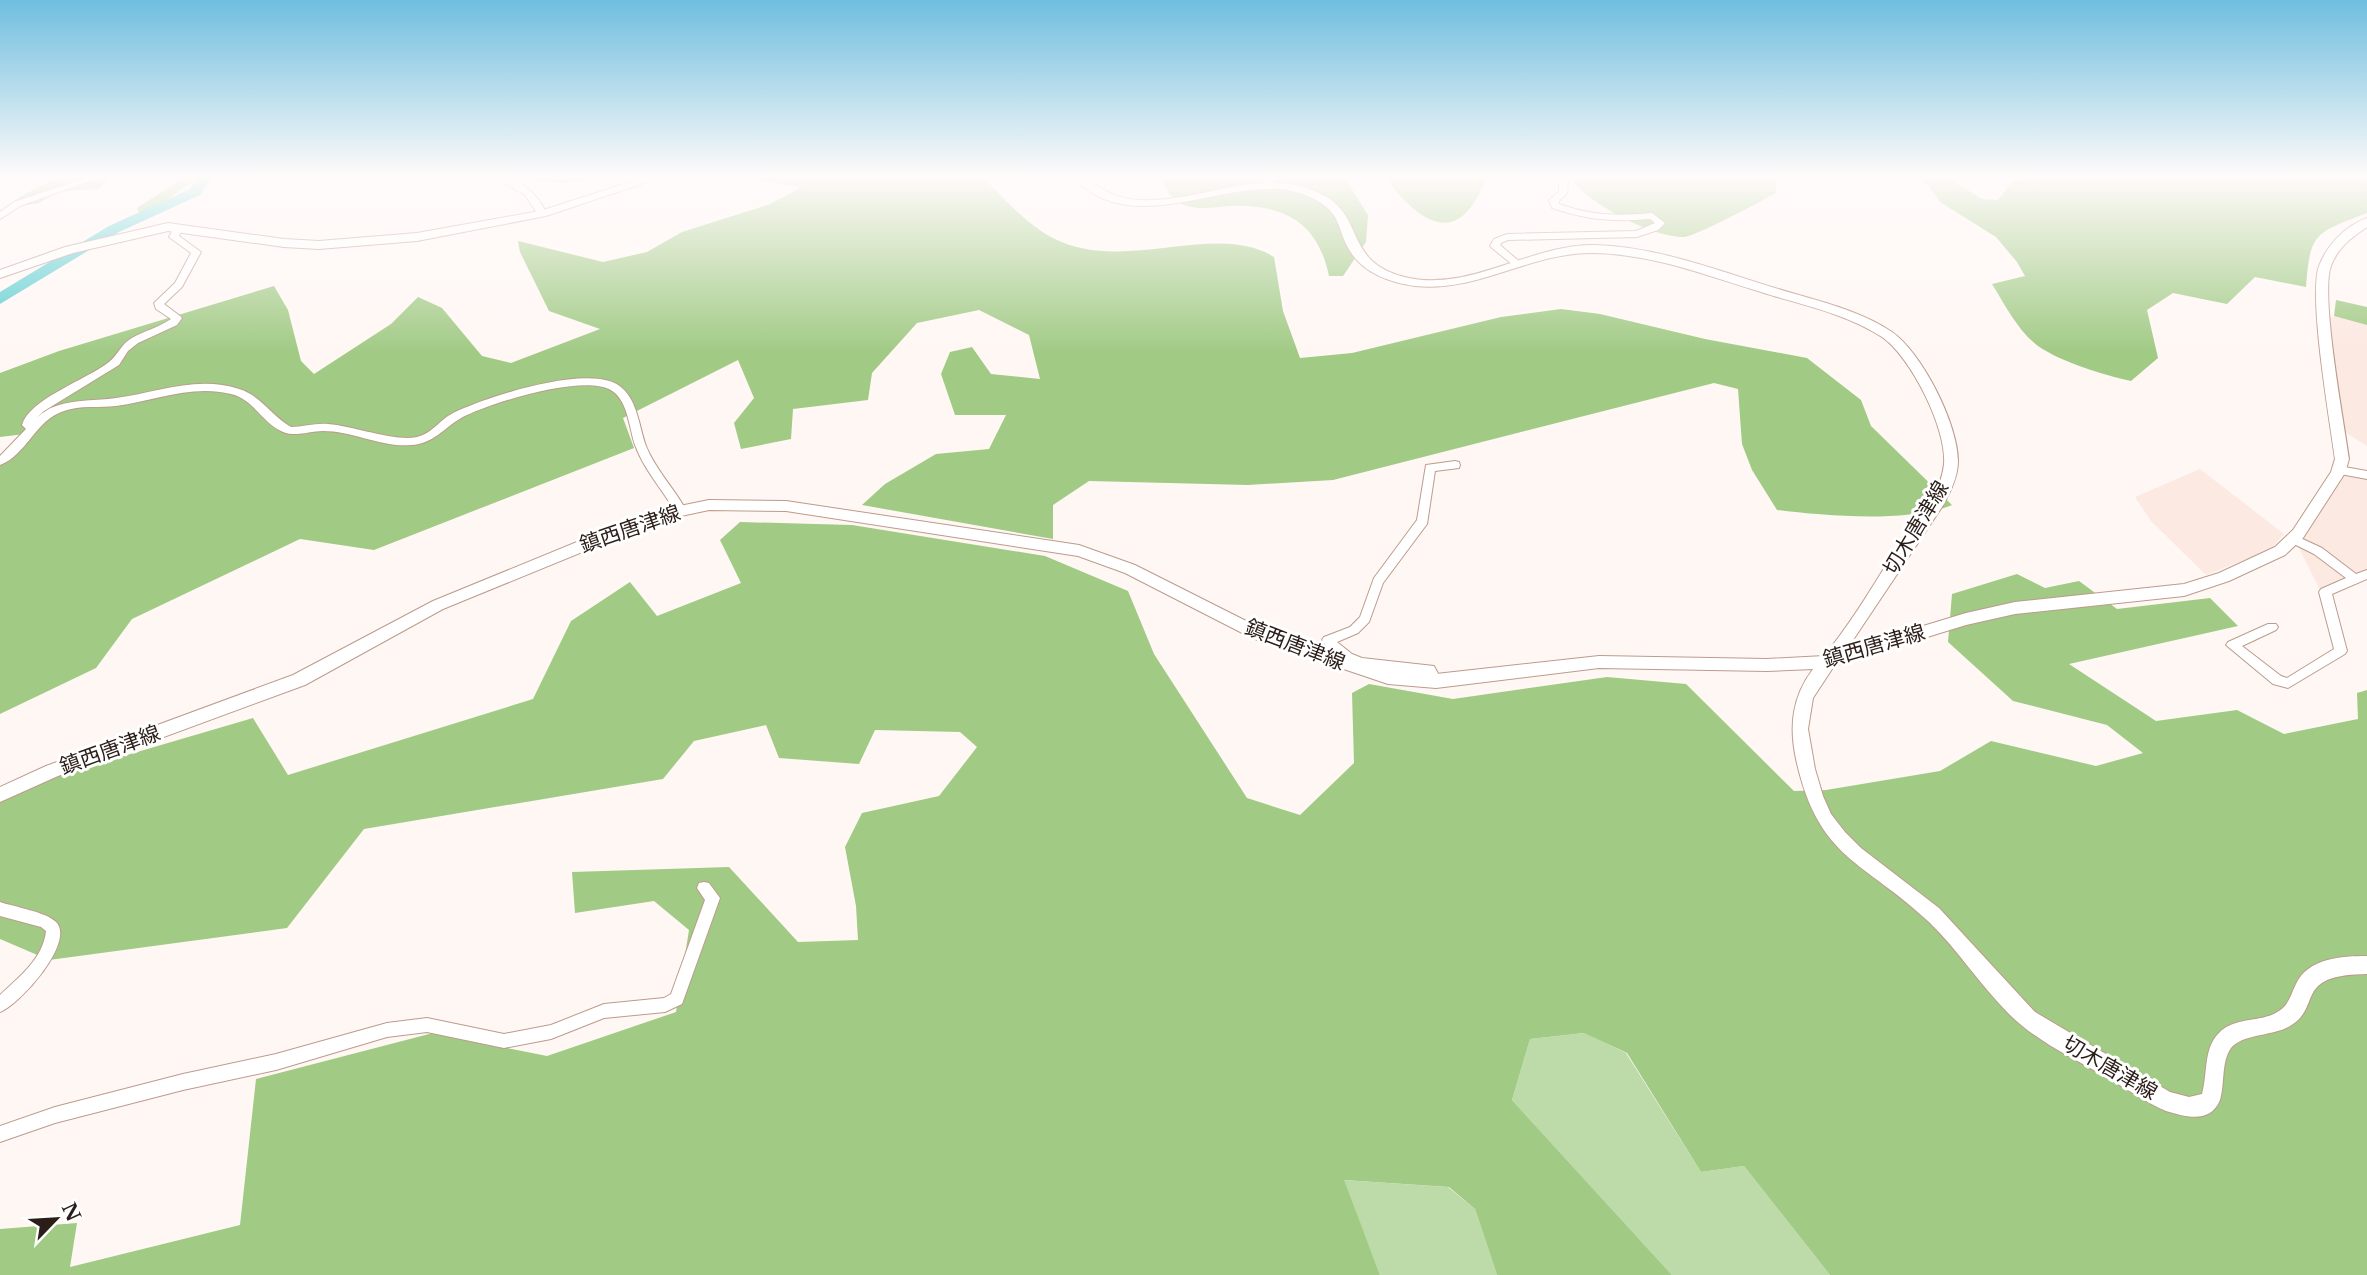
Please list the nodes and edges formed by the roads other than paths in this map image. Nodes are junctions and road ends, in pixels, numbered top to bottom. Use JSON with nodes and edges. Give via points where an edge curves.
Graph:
{"nodes":[{"id":1,"x":130,"y":234,"type":"edge"},
{"id":2,"x":175,"y":234,"type":"edge"},
{"id":3,"x":219,"y":234,"type":"edge"},
{"id":4,"x":429,"y":234,"type":"edge"},
{"id":5,"x":1349,"y":234,"type":"edge"},
{"id":6,"x":1588,"y":234,"type":"edge"},
{"id":7,"x":2348,"y":234,"type":"edge"},
{"id":8,"x":1516,"y":263,"type":"junction"},
{"id":9,"x":0,"y":274,"type":"edge"},
{"id":10,"x":33,"y":428,"type":"junction"},
{"id":11,"x":0,"y":461,"type":"edge"},
{"id":12,"x":1455,"y":465,"type":"dead end"},
{"id":13,"x":2339,"y":470,"type":"junction"},
{"id":14,"x":2367,"y":475,"type":"edge"},
{"id":15,"x":680,"y":510,"type":"junction"},
{"id":16,"x":2294,"y":539,"type":"junction"},
{"id":17,"x":2361,"y":576,"type":"edge"},
{"id":18,"x":2272,"y":626,"type":"dead end"},
{"id":19,"x":1826,"y":662,"type":"junction"},
{"id":20,"x":1436,"y":681,"type":"junction"},
{"id":21,"x":0,"y":795,"type":"edge"},
{"id":22,"x":704,"y":888,"type":"dead end"},
{"id":23,"x":0,"y":909,"type":"edge"},
{"id":24,"x":2367,"y":965,"type":"edge"},
{"id":25,"x":0,"y":1005,"type":"edge"},
{"id":26,"x":0,"y":1134,"type":"edge"}],
"edges":[{"from":1,"to":9,"type":"main road"},
{"from":2,"to":10,"type":"street","via":[[196,252],[179,285],[159,303],[177,318],[134,341],[116,363],[40,408],[29,418],[27,425]]},
{"from":3,"to":4,"type":"main road","via":[[284,243],[361,244]]},
{"from":5,"to":8,"type":"main road","name":"切木唐津線","via":[[1363,260],[1392,277],[1412,282],[1450,283]]},
{"from":6,"to":8,"type":"street","via":[[1497,241],[1495,246]]},
{"from":7,"to":13,"type":"main road","via":[[2337,242],[2323,268],[2323,309],[2342,460]]},
{"from":8,"to":19,"type":"main road","name":"切木唐津線","via":[[1574,249],[1682,262],[1842,314],[1886,333],[1900,345],[1943,424],[1951,467],[1940,496],[1842,645]]},
{"from":10,"to":11,"type":"street"},
{"from":10,"to":15,"type":"street","via":[[46,415],[70,405],[206,387],[250,398],[284,429],[353,430],[401,442],[421,440],[457,415],[497,400],[542,387],[604,383],[623,394],[642,448]]},
{"from":12,"to":20,"type":"street","via":[[1430,468],[1423,522],[1378,580],[1365,619],[1354,630],[1328,640],[1335,652],[1370,665],[1430,670]]},
{"from":13,"to":14,"type":"street"},
{"from":13,"to":16,"type":"main road","name":"鎮西唐津線"},
{"from":15,"to":20,"type":"main road","name":"鎮西唐津線","via":[[786,506],[1079,551],[1130,569],[1258,634],[1388,677]]},
{"from":15,"to":21,"type":"main road","name":"鎮西唐津線","via":[[615,531],[438,605],[299,680],[52,771]]},
{"from":16,"to":17,"type":"street"},
{"from":16,"to":19,"type":"main road","name":"鎮西唐津線","via":[[2280,551],[2196,587],[2015,608]]},
{"from":17,"to":18,"type":"street","via":[[2325,592],[2341,651],[2288,683],[2277,681],[2232,645]]},
{"from":19,"to":20,"type":"main road","name":"鎮西唐津線","via":[[1600,662]]},
{"from":19,"to":24,"type":"main road","name":"切木唐津線","via":[[1814,676],[1800,727],[1818,811],[1830,829],[1955,934],[2031,1023],[2166,1101],[2186,1108],[2206,1104],[2214,1094],[2219,1050],[2226,1039],[2286,1018],[2300,1004],[2307,983],[2325,970]]},
{"from":22,"to":26,"type":"street","via":[[713,898],[677,999],[665,1004],[604,1011],[551,1032],[504,1041],[427,1025],[387,1030],[55,1115]]},
{"from":23,"to":25,"type":"street","via":[[45,922],[53,928],[53,942],[34,972]]}]}
